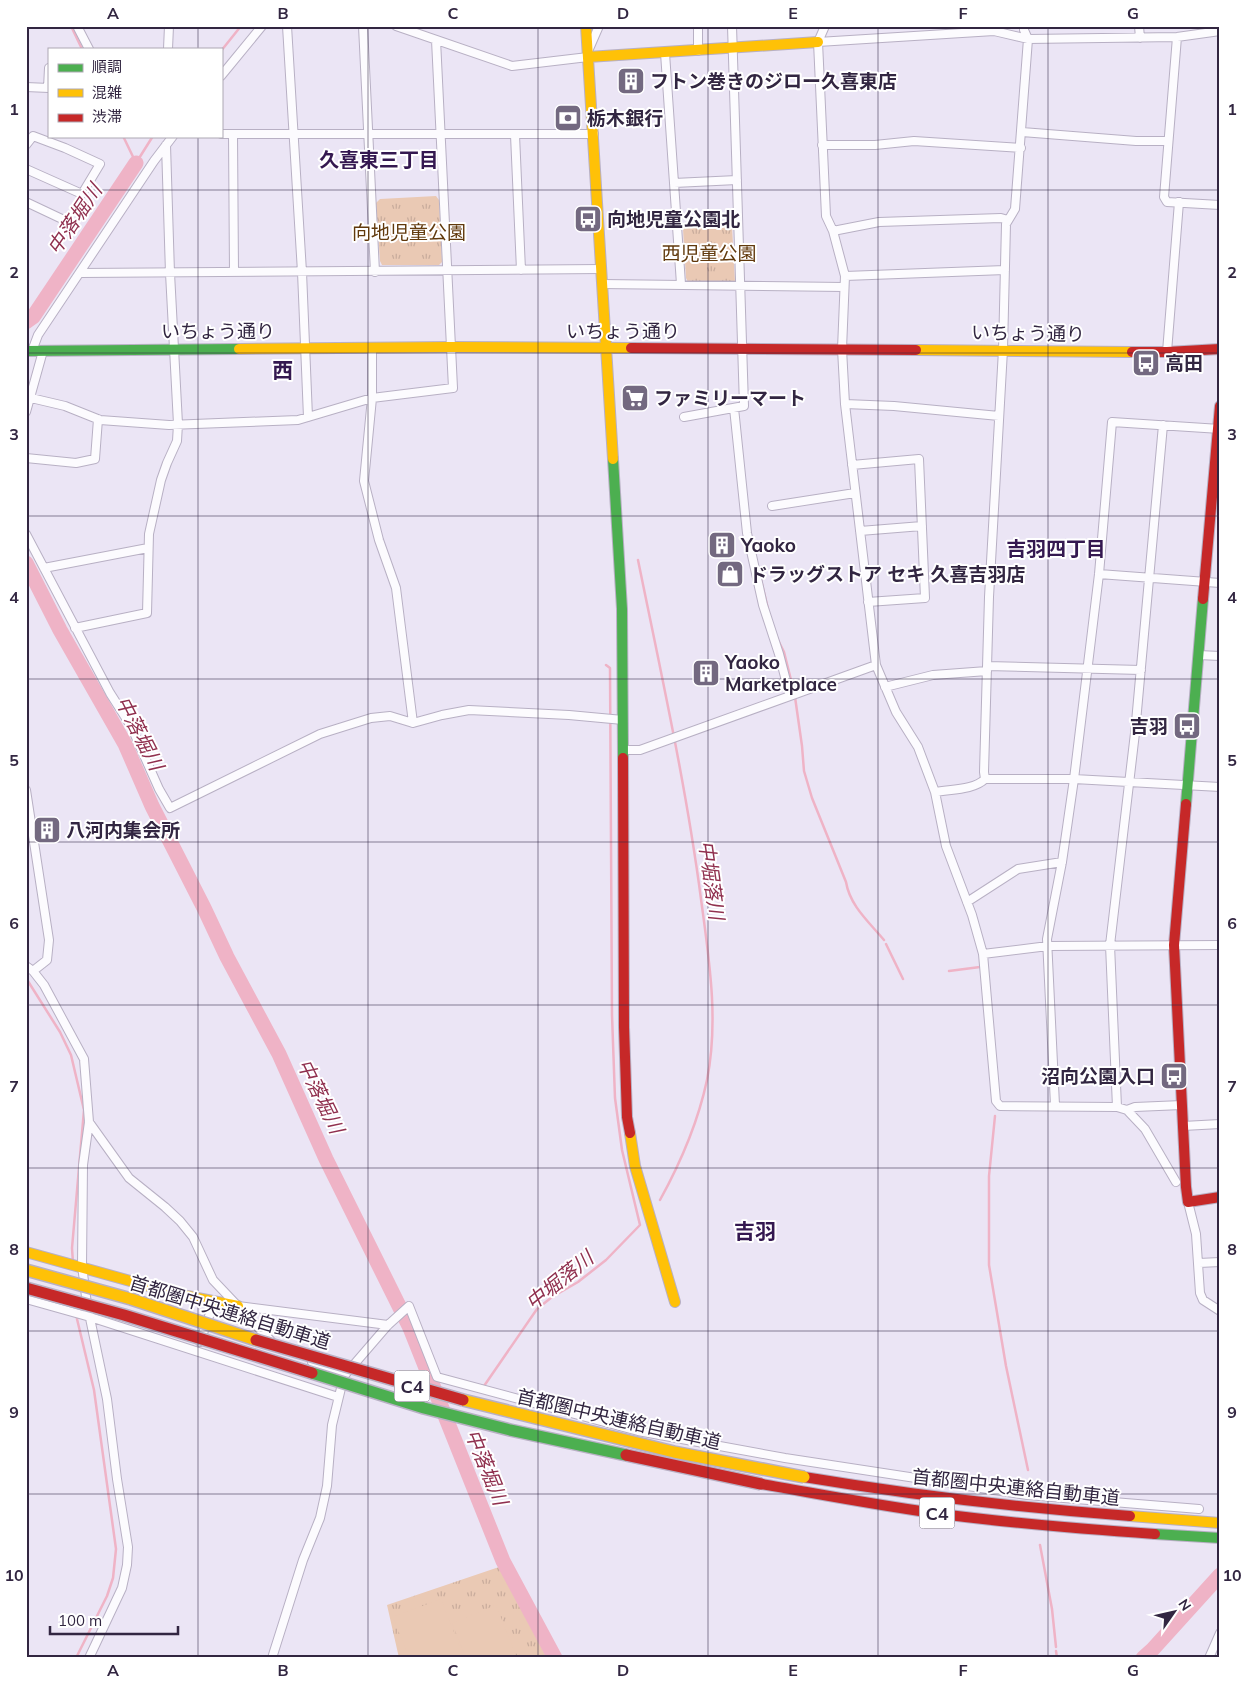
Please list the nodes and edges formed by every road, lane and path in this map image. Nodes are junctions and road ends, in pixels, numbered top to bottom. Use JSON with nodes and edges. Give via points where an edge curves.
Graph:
{"nodes":[{"id":1,"x":78,"y":26,"type":"edge"},
{"id":2,"x":169,"y":26,"type":"edge"},
{"id":3,"x":262,"y":26,"type":"edge"},
{"id":4,"x":287,"y":26,"type":"edge"},
{"id":5,"x":363,"y":26,"type":"edge"},
{"id":6,"x":396,"y":26,"type":"edge"},
{"id":7,"x":586,"y":26,"type":"edge"},
{"id":8,"x":598,"y":26,"type":"edge"},
{"id":9,"x":698,"y":26,"type":"edge"},
{"id":10,"x":732,"y":26,"type":"edge"},
{"id":11,"x":826,"y":26,"type":"edge"},
{"id":12,"x":1024,"y":26,"type":"edge"},
{"id":13,"x":1139,"y":26,"type":"edge"},
{"id":14,"x":417,"y":30,"type":"edge"},
{"id":15,"x":933,"y":30,"type":"edge"},
{"id":16,"x":1220,"y":31,"type":"edge"},
{"id":17,"x":1177,"y":37,"type":"junction"},
{"id":18,"x":1140,"y":38,"type":"junction"},
{"id":19,"x":1028,"y":39,"type":"junction"},
{"id":20,"x":436,"y":40,"type":"junction"},
{"id":21,"x":818,"y":42,"type":"junction"},
{"id":22,"x":89,"y":48,"type":"edge"},
{"id":23,"x":168,"y":48,"type":"edge"},
{"id":24,"x":733,"y":48,"type":"junction"},
{"id":25,"x":698,"y":51,"type":"junction"},
{"id":26,"x":665,"y":53,"type":"junction"},
{"id":27,"x":588,"y":54,"type":"junction"},
{"id":28,"x":222,"y":75,"type":"edge"},
{"id":29,"x":26,"y":87,"type":"edge"},
{"id":30,"x":48,"y":88,"type":"edge"},
{"id":31,"x":1022,"y":132,"type":"junction"},
{"id":32,"x":222,"y":134,"type":"edge"},
{"id":33,"x":233,"y":134,"type":"junction"},
{"id":34,"x":368,"y":134,"type":"junction"},
{"id":35,"x":594,"y":134,"type":"junction"},
{"id":36,"x":294,"y":135,"type":"junction"},
{"id":37,"x":440,"y":135,"type":"junction"},
{"id":38,"x":515,"y":135,"type":"junction"},
{"id":39,"x":172,"y":138,"type":"edge"},
{"id":40,"x":1168,"y":141,"type":"junction"},
{"id":41,"x":26,"y":145,"type":"edge"},
{"id":42,"x":166,"y":145,"type":"junction"},
{"id":43,"x":822,"y":145,"type":"junction"},
{"id":44,"x":1021,"y":148,"type":"junction"},
{"id":45,"x":26,"y":169,"type":"edge"},
{"id":46,"x":737,"y":180,"type":"junction"},
{"id":47,"x":674,"y":183,"type":"junction"},
{"id":48,"x":26,"y":202,"type":"edge"},
{"id":49,"x":1179,"y":202,"type":"junction"},
{"id":50,"x":1220,"y":205,"type":"edge"},
{"id":51,"x":62,"y":219,"type":"dead end"},
{"id":52,"x":1008,"y":220,"type":"junction"},
{"id":53,"x":833,"y":231,"type":"junction"},
{"id":54,"x":602,"y":268,"type":"junction"},
{"id":55,"x":521,"y":270,"type":"junction"},
{"id":56,"x":1005,"y":270,"type":"junction"},
{"id":57,"x":448,"y":271,"type":"junction"},
{"id":58,"x":234,"y":272,"type":"junction"},
{"id":59,"x":302,"y":272,"type":"junction"},
{"id":60,"x":375,"y":272,"type":"junction"},
{"id":61,"x":80,"y":273,"type":"junction"},
{"id":62,"x":170,"y":273,"type":"junction"},
{"id":63,"x":845,"y":276,"type":"junction"},
{"id":64,"x":602,"y":284,"type":"junction"},
{"id":65,"x":682,"y":284,"type":"junction"},
{"id":66,"x":741,"y":287,"type":"junction"},
{"id":67,"x":844,"y":287,"type":"junction"},
{"id":68,"x":451,"y":347,"type":"junction"},
{"id":69,"x":372,"y":348,"type":"junction"},
{"id":70,"x":606,"y":348,"type":"junction"},
{"id":71,"x":743,"y":348,"type":"junction"},
{"id":72,"x":174,"y":349,"type":"junction"},
{"id":73,"x":306,"y":349,"type":"junction"},
{"id":74,"x":842,"y":349,"type":"junction"},
{"id":75,"x":1220,"y":349,"type":"edge"},
{"id":76,"x":1003,"y":350,"type":"junction"},
{"id":77,"x":34,"y":351,"type":"edge"},
{"id":78,"x":1167,"y":352,"type":"junction"},
{"id":79,"x":31,"y":398,"type":"junction"},
{"id":80,"x":372,"y":398,"type":"junction"},
{"id":81,"x":845,"y":404,"type":"junction"},
{"id":82,"x":1220,"y":406,"type":"edge"},
{"id":83,"x":734,"y":408,"type":"junction"},
{"id":84,"x":26,"y":412,"type":"edge"},
{"id":85,"x":999,"y":416,"type":"junction"},
{"id":86,"x":308,"y":417,"type":"junction"},
{"id":87,"x":684,"y":417,"type":"dead end"},
{"id":88,"x":98,"y":419,"type":"junction"},
{"id":89,"x":178,"y":424,"type":"junction"},
{"id":90,"x":1163,"y":425,"type":"junction"},
{"id":91,"x":1219,"y":429,"type":"edge"},
{"id":92,"x":26,"y":458,"type":"edge"},
{"id":93,"x":852,"y":466,"type":"junction"},
{"id":94,"x":855,"y":493,"type":"junction"},
{"id":95,"x":772,"y":506,"type":"dead end"},
{"id":96,"x":922,"y":526,"type":"junction"},
{"id":97,"x":860,"y":531,"type":"junction"},
{"id":98,"x":26,"y":534,"type":"edge"},
{"id":99,"x":148,"y":548,"type":"junction"},
{"id":100,"x":44,"y":568,"type":"junction"},
{"id":101,"x":1099,"y":574,"type":"junction"},
{"id":102,"x":1150,"y":578,"type":"junction"},
{"id":103,"x":1205,"y":581,"type":"junction"},
{"id":104,"x":1220,"y":583,"type":"edge"},
{"id":105,"x":868,"y":602,"type":"junction"},
{"id":106,"x":75,"y":628,"type":"junction"},
{"id":107,"x":1198,"y":655,"type":"junction"},
{"id":108,"x":1220,"y":656,"type":"edge"},
{"id":109,"x":876,"y":665,"type":"junction"},
{"id":110,"x":987,"y":668,"type":"junction"},
{"id":111,"x":1088,"y":669,"type":"junction"},
{"id":112,"x":1141,"y":670,"type":"junction"},
{"id":113,"x":885,"y":687,"type":"junction"},
{"id":114,"x":790,"y":696,"type":"junction"},
{"id":115,"x":623,"y":720,"type":"junction"},
{"id":116,"x":413,"y":723,"type":"junction"},
{"id":117,"x":624,"y":750,"type":"junction"},
{"id":118,"x":985,"y":779,"type":"junction"},
{"id":119,"x":1074,"y":779,"type":"junction"},
{"id":120,"x":1129,"y":783,"type":"junction"},
{"id":121,"x":1187,"y":785,"type":"junction"},
{"id":122,"x":1220,"y":787,"type":"edge"},
{"id":123,"x":26,"y":790,"type":"edge"},
{"id":124,"x":935,"y":792,"type":"junction"},
{"id":125,"x":1062,"y":862,"type":"junction"},
{"id":126,"x":967,"y":902,"type":"junction"},
{"id":127,"x":1110,"y":945,"type":"junction"},
{"id":128,"x":1174,"y":945,"type":"junction"},
{"id":129,"x":1220,"y":945,"type":"edge"},
{"id":130,"x":1048,"y":946,"type":"junction"},
{"id":131,"x":983,"y":954,"type":"junction"},
{"id":132,"x":26,"y":966,"type":"edge"},
{"id":133,"x":33,"y":971,"type":"junction"},
{"id":134,"x":1055,"y":1105,"type":"junction"},
{"id":135,"x":1182,"y":1105,"type":"junction"},
{"id":136,"x":1117,"y":1106,"type":"junction"},
{"id":137,"x":1127,"y":1110,"type":"junction"},
{"id":138,"x":89,"y":1122,"type":"junction"},
{"id":139,"x":1220,"y":1124,"type":"edge"},
{"id":140,"x":1183,"y":1126,"type":"junction"},
{"id":141,"x":1176,"y":1182,"type":"dead end"},
{"id":142,"x":1220,"y":1197,"type":"edge"},
{"id":143,"x":1188,"y":1202,"type":"junction"},
{"id":144,"x":26,"y":1252,"type":"edge"},
{"id":145,"x":1220,"y":1262,"type":"edge"},
{"id":146,"x":1199,"y":1264,"type":"junction"},
{"id":147,"x":82,"y":1266,"type":"junction"},
{"id":148,"x":26,"y":1270,"type":"edge"},
{"id":149,"x":26,"y":1288,"type":"edge"},
{"id":150,"x":26,"y":1299,"type":"edge"},
{"id":151,"x":214,"y":1302,"type":"junction"},
{"id":152,"x":675,"y":1302,"type":"dead end"},
{"id":153,"x":238,"y":1306,"type":"junction"},
{"id":154,"x":1220,"y":1311,"type":"edge"},
{"id":155,"x":90,"y":1317,"type":"junction"},
{"id":156,"x":388,"y":1325,"type":"junction"},
{"id":157,"x":197,"y":1351,"type":"junction"},
{"id":158,"x":344,"y":1376,"type":"junction"},
{"id":159,"x":338,"y":1397,"type":"junction"},
{"id":160,"x":1199,"y":1509,"type":"dead end"},
{"id":161,"x":1220,"y":1523,"type":"edge"},
{"id":162,"x":1220,"y":1538,"type":"edge"},
{"id":163,"x":1220,"y":1633,"type":"edge"},
{"id":164,"x":1217,"y":1647,"type":"edge"},
{"id":165,"x":89,"y":1658,"type":"edge"},
{"id":166,"x":272,"y":1658,"type":"edge"},
{"id":167,"x":1209,"y":1658,"type":"edge"}],
"edges":[{"from":1,"to":22,"type":"street"},
{"from":2,"to":23,"type":"street"},
{"from":3,"to":28,"type":"street"},
{"from":4,"to":36,"type":"street"},
{"from":5,"to":34,"type":"street"},
{"from":6,"to":14,"type":"street"},
{"from":7,"to":27,"type":"main road"},
{"from":8,"to":27,"type":"street"},
{"from":9,"to":25,"type":"street"},
{"from":10,"to":24,"type":"street"},
{"from":11,"to":21,"type":"street"},
{"from":12,"to":19,"type":"street"},
{"from":13,"to":18,"type":"street"},
{"from":14,"to":20,"type":"street"},
{"from":15,"to":19,"type":"street","via":[[994,31]]},
{"from":15,"to":21,"type":"street"},
{"from":16,"to":17,"type":"street"},
{"from":17,"to":18,"type":"street"},
{"from":17,"to":40,"type":"street"},
{"from":18,"to":19,"type":"street"},
{"from":19,"to":31,"type":"street"},
{"from":20,"to":27,"type":"street","via":[[512,66]]},
{"from":20,"to":37,"type":"street"},
{"from":21,"to":24,"type":"main road"},
{"from":21,"to":43,"type":"street"},
{"from":24,"to":25,"type":"main road"},
{"from":24,"to":46,"type":"street"},
{"from":25,"to":26,"type":"main road"},
{"from":26,"to":27,"type":"main road"},
{"from":26,"to":47,"type":"street"},
{"from":27,"to":35,"type":"main road"},
{"from":29,"to":30,"type":"street"},
{"from":31,"to":40,"type":"street"},
{"from":31,"to":44,"type":"street"},
{"from":32,"to":33,"type":"street"},
{"from":33,"to":36,"type":"street"},
{"from":33,"to":58,"type":"street"},
{"from":34,"to":36,"type":"street"},
{"from":34,"to":37,"type":"street"},
{"from":34,"to":60,"type":"street"},
{"from":35,"to":38,"type":"street"},
{"from":35,"to":54,"type":"main road"},
{"from":36,"to":59,"type":"street"},
{"from":37,"to":38,"type":"street"},
{"from":37,"to":57,"type":"street"},
{"from":38,"to":55,"type":"street"},
{"from":39,"to":42,"type":"street"},
{"from":40,"to":49,"type":"street","via":[[1164,196],[1167,202]]},
{"from":41,"to":45,"type":"street","via":[[33,136],[100,164],[82,194]]},
{"from":42,"to":61,"type":"street"},
{"from":42,"to":62,"type":"street"},
{"from":43,"to":44,"type":"street","via":[[914,141]]},
{"from":43,"to":53,"type":"street","via":[[826,216]]},
{"from":44,"to":52,"type":"street","via":[[1015,209]]},
{"from":46,"to":47,"type":"street"},
{"from":46,"to":66,"type":"street"},
{"from":47,"to":65,"type":"street"},
{"from":48,"to":51,"type":"street"},
{"from":49,"to":50,"type":"street"},
{"from":49,"to":78,"type":"street"},
{"from":52,"to":53,"type":"street","via":[[878,222]]},
{"from":52,"to":56,"type":"street"},
{"from":53,"to":63,"type":"street"},
{"from":54,"to":55,"type":"street"},
{"from":54,"to":64,"type":"main road"},
{"from":55,"to":57,"type":"street"},
{"from":56,"to":63,"type":"street"},
{"from":56,"to":76,"type":"street"},
{"from":57,"to":60,"type":"street"},
{"from":57,"to":68,"type":"street"},
{"from":58,"to":59,"type":"street"},
{"from":58,"to":62,"type":"street"},
{"from":59,"to":60,"type":"street"},
{"from":59,"to":73,"type":"street"},
{"from":61,"to":62,"type":"street"},
{"from":61,"to":77,"type":"street","via":[[38,335]]},
{"from":62,"to":72,"type":"street"},
{"from":63,"to":67,"type":"street"},
{"from":64,"to":65,"type":"street"},
{"from":64,"to":70,"type":"main road"},
{"from":65,"to":66,"type":"street"},
{"from":66,"to":67,"type":"street"},
{"from":66,"to":71,"type":"street"},
{"from":67,"to":74,"type":"street"},
{"from":68,"to":69,"type":"main road","name":"いちょう通り"},
{"from":68,"to":70,"type":"main road","name":"いちょう通り"},
{"from":68,"to":80,"type":"street","via":[[453,388]]},
{"from":69,"to":73,"type":"main road","name":"いちょう通り"},
{"from":69,"to":80,"type":"street"},
{"from":70,"to":71,"type":"main road","name":"いちょう通り"},
{"from":70,"to":115,"type":"main road","via":[[622,609]]},
{"from":71,"to":74,"type":"main road","name":"いちょう通り"},
{"from":71,"to":83,"type":"street","via":[[744,406]]},
{"from":72,"to":73,"type":"main road","name":"いちょう通り"},
{"from":72,"to":77,"type":"main road","name":"いちょう通り"},
{"from":72,"to":89,"type":"street"},
{"from":73,"to":86,"type":"street"},
{"from":74,"to":76,"type":"main road","name":"いちょう通り"},
{"from":74,"to":81,"type":"street"},
{"from":75,"to":78,"type":"main road","name":"いちょう通り"},
{"from":76,"to":78,"type":"main road","name":"いちょう通り"},
{"from":76,"to":85,"type":"street"},
{"from":77,"to":79,"type":"street"},
{"from":79,"to":84,"type":"street"},
{"from":79,"to":88,"type":"street","via":[[65,406]]},
{"from":80,"to":86,"type":"street"},
{"from":80,"to":116,"type":"street","via":[[364,481],[379,540],[396,588]]},
{"from":81,"to":85,"type":"street"},
{"from":81,"to":93,"type":"street"},
{"from":82,"to":91,"type":"main road"},
{"from":83,"to":87,"type":"street"},
{"from":83,"to":114,"type":"street","via":[[747,533],[763,605]]},
{"from":85,"to":110,"type":"street"},
{"from":86,"to":89,"type":"street"},
{"from":88,"to":89,"type":"street"},
{"from":88,"to":92,"type":"street","via":[[95,459],[76,463]]},
{"from":89,"to":99,"type":"street","via":[[177,441],[161,480],[148,534]]},
{"from":90,"to":91,"type":"street"},
{"from":90,"to":101,"type":"street","via":[[1112,422]]},
{"from":90,"to":102,"type":"street"},
{"from":91,"to":103,"type":"main road"},
{"from":93,"to":94,"type":"street"},
{"from":93,"to":96,"type":"street","via":[[919,459]]},
{"from":94,"to":95,"type":"street"},
{"from":94,"to":97,"type":"street"},
{"from":96,"to":97,"type":"street"},
{"from":96,"to":105,"type":"street","via":[[925,598]]},
{"from":97,"to":105,"type":"street"},
{"from":98,"to":100,"type":"street"},
{"from":99,"to":100,"type":"street"},
{"from":99,"to":106,"type":"street","via":[[147,613]]},
{"from":100,"to":106,"type":"street"},
{"from":101,"to":102,"type":"street"},
{"from":101,"to":111,"type":"street"},
{"from":102,"to":103,"type":"street"},
{"from":102,"to":112,"type":"street"},
{"from":103,"to":104,"type":"street"},
{"from":103,"to":107,"type":"main road"},
{"from":105,"to":109,"type":"street"},
{"from":106,"to":116,"type":"street","via":[[131,726],[170,808],[320,734],[371,718],[390,716]]},
{"from":107,"to":108,"type":"street"},
{"from":107,"to":121,"type":"main road"},
{"from":109,"to":113,"type":"street"},
{"from":109,"to":114,"type":"street"},
{"from":110,"to":111,"type":"street"},
{"from":110,"to":113,"type":"street","via":[[933,675]]},
{"from":110,"to":118,"type":"street"},
{"from":111,"to":112,"type":"street"},
{"from":111,"to":119,"type":"street"},
{"from":112,"to":120,"type":"street"},
{"from":113,"to":124,"type":"street","via":[[918,748]]},
{"from":114,"to":117,"type":"street","via":[[640,750]]},
{"from":115,"to":116,"type":"street","via":[[470,710]]},
{"from":115,"to":117,"type":"main road"},
{"from":117,"to":152,"type":"main road","via":[[627,1117],[634,1166]]},
{"from":118,"to":119,"type":"street"},
{"from":118,"to":124,"type":"street","via":[[974,786]]},
{"from":119,"to":120,"type":"street"},
{"from":119,"to":125,"type":"street"},
{"from":120,"to":121,"type":"street"},
{"from":120,"to":127,"type":"street"},
{"from":121,"to":122,"type":"street"},
{"from":121,"to":128,"type":"main road"},
{"from":123,"to":133,"type":"street","via":[[49,940],[47,960]]},
{"from":124,"to":126,"type":"street","via":[[946,846]]},
{"from":125,"to":126,"type":"street","via":[[1018,869]]},
{"from":125,"to":130,"type":"street"},
{"from":126,"to":131,"type":"street"},
{"from":127,"to":128,"type":"street"},
{"from":127,"to":130,"type":"street"},
{"from":127,"to":136,"type":"street"},
{"from":128,"to":129,"type":"street"},
{"from":128,"to":135,"type":"main road"},
{"from":130,"to":131,"type":"street"},
{"from":130,"to":134,"type":"street"},
{"from":131,"to":134,"type":"street","via":[[996,1101],[1000,1106]]},
{"from":132,"to":133,"type":"street"},
{"from":133,"to":138,"type":"street","via":[[84,1059]]},
{"from":134,"to":136,"type":"street"},
{"from":135,"to":137,"type":"street"},
{"from":135,"to":140,"type":"main road"},
{"from":136,"to":137,"type":"street"},
{"from":137,"to":141,"type":"street","via":[[1151,1136]]},
{"from":138,"to":147,"type":"street","via":[[84,1165]]},
{"from":138,"to":153,"type":"street","via":[[129,1178],[165,1206],[193,1237],[213,1280]]},
{"from":139,"to":140,"type":"street"},
{"from":140,"to":143,"type":"main road"},
{"from":142,"to":143,"type":"main road"},
{"from":143,"to":146,"type":"street"},
{"from":144,"to":147,"type":"main road"},
{"from":145,"to":146,"type":"street"},
{"from":146,"to":154,"type":"street","via":[[1203,1300]]},
{"from":147,"to":151,"type":"main road"},
{"from":147,"to":155,"type":"street"},
{"from":148,"to":161,"type":"main road","name":"首都圏中央連絡自動車道","number":"C4","bridge":true,"via":[[478,1404],[674,1452],[896,1492],[1051,1510]]},
{"from":149,"to":162,"type":"main road","name":"首都圏中央連絡自動車道","number":"C4","bridge":true,"via":[[424,1408],[637,1459],[893,1507],[1114,1532]]},
{"from":150,"to":155,"type":"street"},
{"from":151,"to":153,"type":"main road"},
{"from":151,"to":157,"type":"street"},
{"from":153,"to":156,"type":"street"},
{"from":153,"to":158,"type":"street","via":[[266,1337],[281,1348]]},
{"from":155,"to":157,"type":"street"},
{"from":155,"to":165,"type":"street","via":[[107,1399],[128,1547],[122,1588]]},
{"from":156,"to":158,"type":"street"},
{"from":156,"to":160,"type":"street","via":[[409,1306],[438,1377],[638,1431],[785,1458],[1027,1495]]},
{"from":157,"to":159,"type":"street"},
{"from":158,"to":159,"type":"street"},
{"from":159,"to":166,"type":"street","via":[[320,1518]]},
{"from":163,"to":164,"type":"street"},
{"from":164,"to":167,"type":"street"}]}
